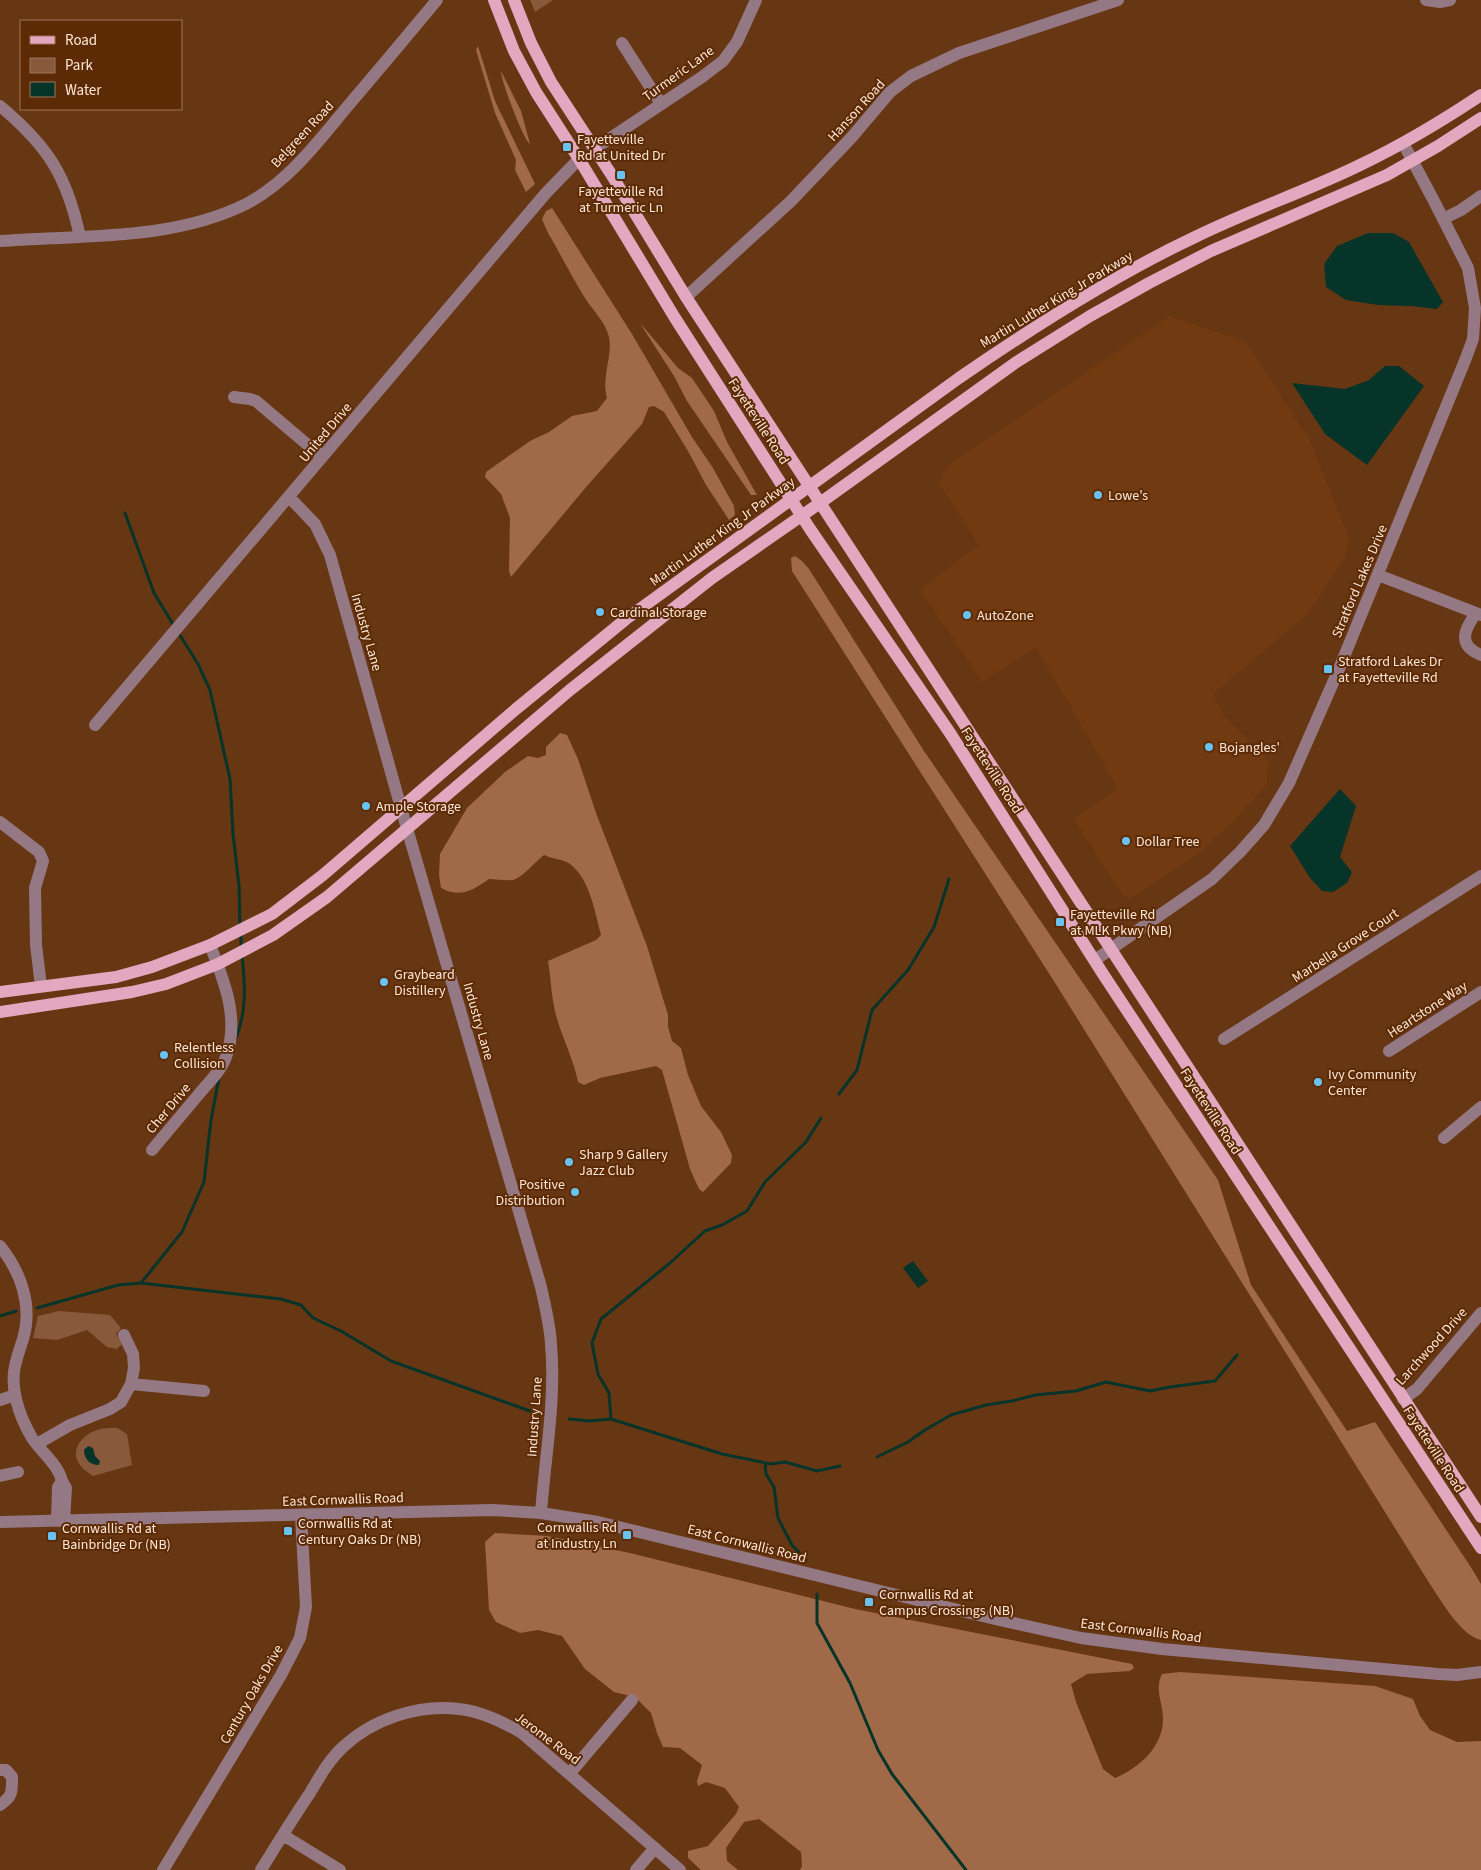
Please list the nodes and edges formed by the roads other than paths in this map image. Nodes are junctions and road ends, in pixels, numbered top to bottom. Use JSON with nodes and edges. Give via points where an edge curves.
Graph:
{"nodes":[{"id":1,"x":437,"y":0,"type":"edge"},
{"id":2,"x":494,"y":0,"type":"edge"},
{"id":3,"x":514,"y":0,"type":"edge"},
{"id":4,"x":756,"y":0,"type":"edge"},
{"id":5,"x":1118,"y":0,"type":"edge"},
{"id":6,"x":1426,"y":0,"type":"edge"},
{"id":7,"x":1450,"y":0,"type":"edge"},
{"id":8,"x":622,"y":43,"type":"dead end"},
{"id":9,"x":1481,"y":95,"type":"edge"},
{"id":10,"x":661,"y":104,"type":"junction"},
{"id":11,"x":0,"y":106,"type":"edge"},
{"id":12,"x":1481,"y":118,"type":"edge"},
{"id":13,"x":1402,"y":144,"type":"junction"},
{"id":14,"x":594,"y":149,"type":"junction"},
{"id":15,"x":579,"y":159,"type":"junction"},
{"id":16,"x":1412,"y":161,"type":"junction"},
{"id":17,"x":1481,"y":196,"type":"edge"},
{"id":18,"x":1443,"y":219,"type":"junction"},
{"id":19,"x":80,"y":237,"type":"junction"},
{"id":20,"x":0,"y":241,"type":"edge"},
{"id":21,"x":686,"y":297,"type":"junction"},
{"id":22,"x":1477,"y":340,"type":"edge"},
{"id":23,"x":234,"y":397,"type":"dead end"},
{"id":24,"x":322,"y":457,"type":"junction"},
{"id":25,"x":809,"y":486,"type":"junction"},
{"id":26,"x":290,"y":498,"type":"junction"},
{"id":27,"x":791,"y":499,"type":"junction"},
{"id":28,"x":820,"y":503,"type":"junction"},
{"id":29,"x":802,"y":515,"type":"junction"},
{"id":30,"x":1378,"y":575,"type":"junction"},
{"id":31,"x":1478,"y":614,"type":"edge"},
{"id":32,"x":1481,"y":656,"type":"edge"},
{"id":33,"x":95,"y":725,"type":"dead end"},
{"id":34,"x":401,"y":808,"type":"junction"},
{"id":35,"x":0,"y":822,"type":"edge"},
{"id":36,"x":408,"y":829,"type":"junction"},
{"id":37,"x":1481,"y":876,"type":"edge"},
{"id":38,"x":210,"y":945,"type":"junction"},
{"id":39,"x":1111,"y":949,"type":"junction"},
{"id":40,"x":1095,"y":960,"type":"junction"},
{"id":41,"x":218,"y":964,"type":"junction"},
{"id":42,"x":41,"y":986,"type":"junction"},
{"id":43,"x":0,"y":992,"type":"edge"},
{"id":44,"x":1481,"y":992,"type":"edge"},
{"id":45,"x":0,"y":1012,"type":"edge"},
{"id":46,"x":1224,"y":1039,"type":"dead end"},
{"id":47,"x":1389,"y":1051,"type":"dead end"},
{"id":48,"x":1481,"y":1107,"type":"edge"},
{"id":49,"x":1444,"y":1138,"type":"dead end"},
{"id":50,"x":152,"y":1150,"type":"dead end"},
{"id":51,"x":0,"y":1246,"type":"edge"},
{"id":52,"x":1481,"y":1313,"type":"edge"},
{"id":53,"x":124,"y":1335,"type":"dead end"},
{"id":54,"x":131,"y":1384,"type":"junction"},
{"id":55,"x":204,"y":1391,"type":"dead end"},
{"id":56,"x":15,"y":1395,"type":"junction"},
{"id":57,"x":1403,"y":1399,"type":"junction"},
{"id":58,"x":0,"y":1400,"type":"edge"},
{"id":59,"x":36,"y":1444,"type":"junction"},
{"id":60,"x":18,"y":1472,"type":"dead end"},
{"id":61,"x":0,"y":1476,"type":"edge"},
{"id":62,"x":542,"y":1513,"type":"junction"},
{"id":63,"x":302,"y":1515,"type":"junction"},
{"id":64,"x":1481,"y":1517,"type":"edge"},
{"id":65,"x":60,"y":1520,"type":"junction"},
{"id":66,"x":0,"y":1522,"type":"edge"},
{"id":67,"x":1481,"y":1548,"type":"edge"},
{"id":68,"x":1481,"y":1672,"type":"edge"},
{"id":69,"x":632,"y":1700,"type":"dead end"},
{"id":70,"x":0,"y":1770,"type":"edge"},
{"id":71,"x":570,"y":1773,"type":"junction"},
{"id":72,"x":0,"y":1805,"type":"edge"},
{"id":73,"x":283,"y":1835,"type":"junction"},
{"id":74,"x":655,"y":1848,"type":"junction"},
{"id":75,"x":163,"y":1870,"type":"edge"},
{"id":76,"x":262,"y":1870,"type":"edge"},
{"id":77,"x":340,"y":1870,"type":"edge"},
{"id":78,"x":636,"y":1870,"type":"edge"},
{"id":79,"x":680,"y":1870,"type":"edge"}],
"edges":[{"from":1,"to":19,"type":"street","name":"Belgreen Road","via":[[297,165],[254,199],[184,225]]},
{"from":2,"to":15,"type":"main road","name":"Fayetteville Road","via":[[514,52]]},
{"from":3,"to":14,"type":"main road","name":"Fayetteville Road","via":[[541,63]]},
{"from":4,"to":10,"type":"street","name":"Turmeric Lane","via":[[737,42],[723,61]]},
{"from":5,"to":21,"type":"street","name":"Hanson Road","via":[[959,53],[912,76],[890,92],[791,201]]},
{"from":6,"to":7,"type":"street"},
{"from":8,"to":10,"type":"street"},
{"from":9,"to":13,"type":"main road","name":"Martin Luther King Jr Parkway"},
{"from":10,"to":14,"type":"street","name":"Turmeric Lane"},
{"from":11,"to":19,"type":"street","via":[[30,133],[51,159],[71,200]]},
{"from":12,"to":16,"type":"main road"},
{"from":13,"to":16,"type":"street","name":"Stratford Lakes Drive"},
{"from":13,"to":25,"type":"main road","name":"Martin Luther King Jr Parkway","via":[[1193,238],[1096,290],[995,353]]},
{"from":14,"to":21,"type":"main road","name":"Fayetteville Road"},
{"from":15,"to":24,"type":"street","name":"United Drive","via":[[546,193]]},
{"from":15,"to":27,"type":"main road","name":"Fayetteville Road","via":[[675,318]]},
{"from":16,"to":18,"type":"street","name":"Stratford Lakes Drive"},
{"from":16,"to":28,"type":"main road","via":[[1352,191],[1211,251],[1090,316],[1015,363]]},
{"from":17,"to":18,"type":"street"},
{"from":18,"to":22,"type":"street","name":"Stratford Lakes Drive","via":[[1468,268]]},
{"from":19,"to":20,"type":"street","name":"Belgreen Road"},
{"from":21,"to":25,"type":"main road","name":"Fayetteville Road"},
{"from":22,"to":30,"type":"street","name":"Stratford Lakes Drive"},
{"from":23,"to":24,"type":"street","via":[[256,401]]},
{"from":24,"to":26,"type":"street","name":"United Drive"},
{"from":25,"to":27,"type":"main road","name":"Martin Luther King Jr Parkway"},
{"from":25,"to":28,"type":"main road","name":"Fayetteville Road"},
{"from":26,"to":33,"type":"street","name":"United Drive"},
{"from":26,"to":34,"type":"street","name":"Industry Lane","via":[[310,517],[330,555]]},
{"from":27,"to":29,"type":"main road","name":"Fayetteville Road"},
{"from":27,"to":34,"type":"main road","name":"Martin Luther King Jr Parkway","via":[[611,630]]},
{"from":28,"to":29,"type":"main road"},
{"from":28,"to":39,"type":"main road","name":"Fayetteville Road"},
{"from":29,"to":36,"type":"main road","via":[[712,578],[596,668]]},
{"from":29,"to":40,"type":"main road","name":"Fayetteville Road","via":[[916,681]]},
{"from":30,"to":31,"type":"street"},
{"from":30,"to":39,"type":"street","name":"Stratford Lakes Drive","via":[[1289,783],[1264,825],[1212,878]]},
{"from":31,"to":32,"type":"street","via":[[1468,624],[1464,636],[1468,647]]},
{"from":34,"to":36,"type":"street","name":"Industry Lane"},
{"from":34,"to":38,"type":"main road","name":"Martin Luther King Jr Parkway","via":[[292,900],[248,927]]},
{"from":35,"to":42,"type":"street","via":[[39,852],[43,861],[35,888]]},
{"from":36,"to":41,"type":"main road","via":[[327,898],[273,934]]},
{"from":36,"to":62,"type":"street","name":"Industry Lane","via":[[549,1324],[552,1390]]},
{"from":37,"to":46,"type":"street","name":"Marbella Grove Court"},
{"from":38,"to":41,"type":"street","name":"Cher Drive"},
{"from":38,"to":42,"type":"main road","name":"Martin Luther King Jr Parkway","via":[[116,977]]},
{"from":39,"to":40,"type":"street","name":"Stratford Lakes Drive"},
{"from":39,"to":57,"type":"main road","name":"Fayetteville Road"},
{"from":40,"to":67,"type":"main road","name":"Fayetteville Road"},
{"from":41,"to":45,"type":"main road","via":[[166,984],[140,990]]},
{"from":41,"to":50,"type":"street","name":"Cher Drive","via":[[231,1022],[226,1058]]},
{"from":42,"to":43,"type":"main road","name":"Martin Luther King Jr Parkway"},
{"from":44,"to":47,"type":"street","name":"Heartstone Way"},
{"from":48,"to":49,"type":"street"},
{"from":51,"to":56,"type":"street","via":[[17,1271],[26,1307],[27,1322],[14,1363]]},
{"from":52,"to":57,"type":"street","name":"Larchwood Drive","via":[[1417,1390]]},
{"from":53,"to":54,"type":"street","via":[[133,1354]]},
{"from":54,"to":55,"type":"street"},
{"from":54,"to":59,"type":"street","via":[[116,1406],[70,1425]]},
{"from":56,"to":58,"type":"street"},
{"from":56,"to":59,"type":"street"},
{"from":57,"to":64,"type":"main road","name":"Fayetteville Road"},
{"from":59,"to":65,"type":"street","via":[[60,1473]]},
{"from":60,"to":61,"type":"street"},
{"from":62,"to":63,"type":"street","name":"East Cornwallis Road","via":[[492,1510]]},
{"from":62,"to":68,"type":"street","name":"East Cornwallis Road","via":[[598,1522],[1081,1638],[1162,1649],[1438,1674]]},
{"from":63,"to":65,"type":"street","name":"East Cornwallis Road"},
{"from":63,"to":75,"type":"street","name":"Century Oaks Drive","via":[[306,1607],[300,1638]]},
{"from":65,"to":66,"type":"street","name":"East Cornwallis Road"},
{"from":69,"to":71,"type":"street"},
{"from":70,"to":72,"type":"street","via":[[6,1770],[12,1777],[12,1792]]},
{"from":71,"to":73,"type":"street","name":"Jerome Road","via":[[522,1733],[500,1721],[460,1709],[411,1712],[364,1730],[343,1747],[325,1768]]},
{"from":71,"to":74,"type":"street","name":"Jerome Road"},
{"from":73,"to":76,"type":"street","name":"Jerome Road"},
{"from":73,"to":77,"type":"street"},
{"from":74,"to":78,"type":"street"},
{"from":74,"to":79,"type":"street","name":"Jerome Road"}]}
